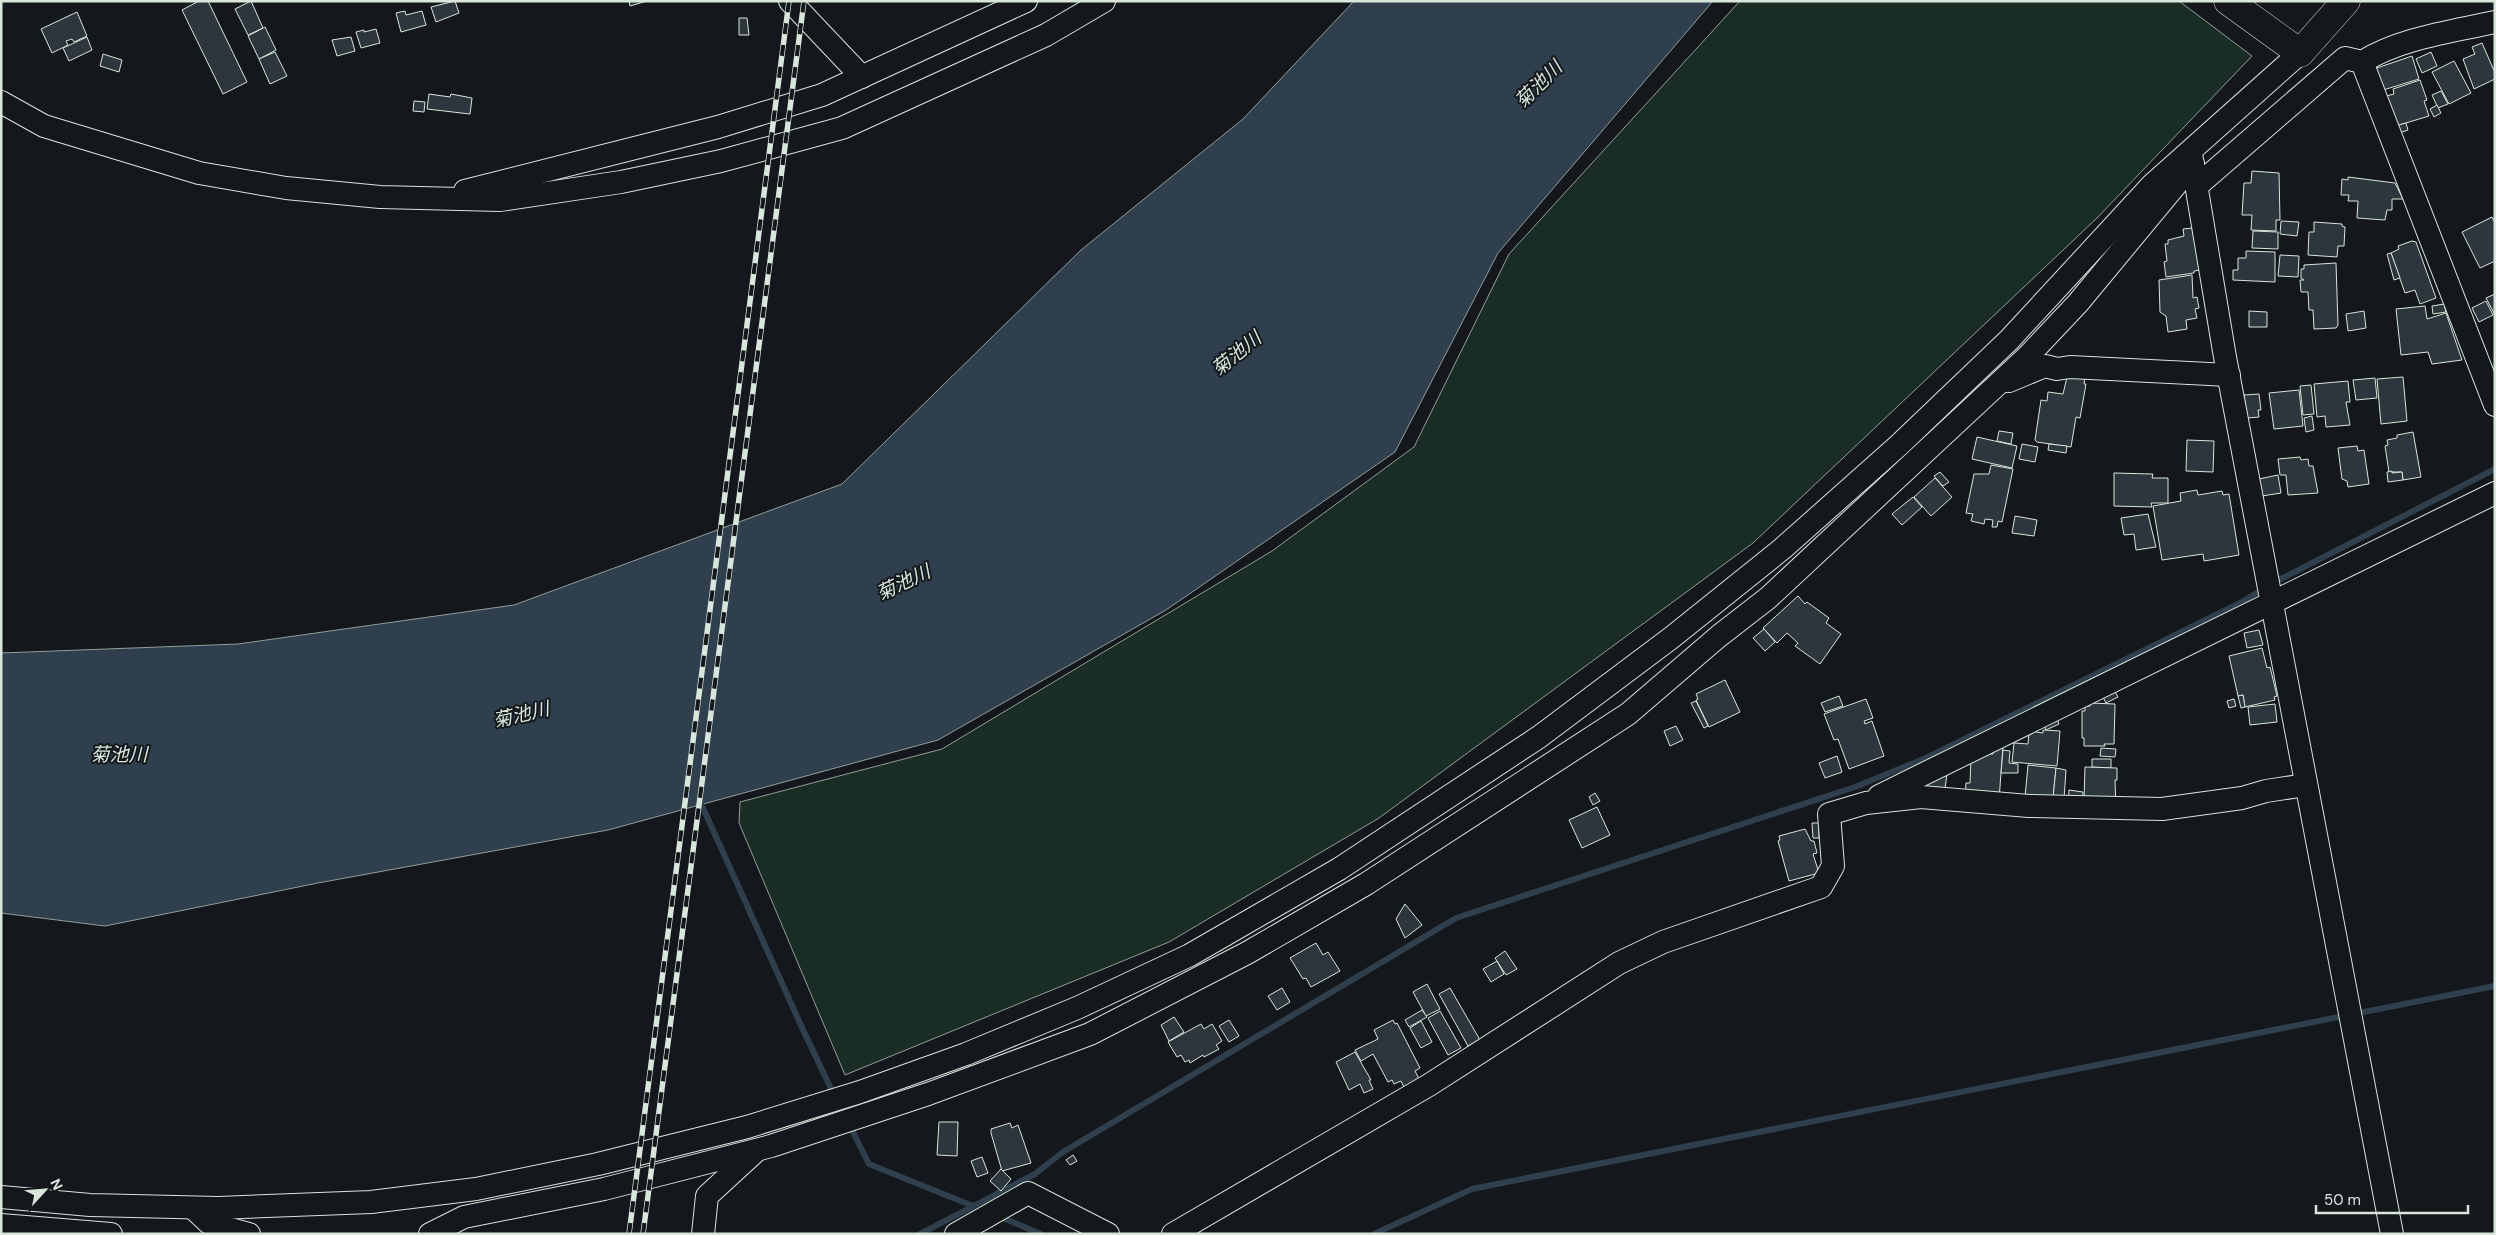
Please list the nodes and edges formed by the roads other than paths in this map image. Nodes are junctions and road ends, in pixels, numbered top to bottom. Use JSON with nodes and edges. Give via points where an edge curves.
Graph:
{"nodes":[{"id":1,"x":790,"y":1,"type":"edge"},
{"id":2,"x":1026,"y":1,"type":"edge"},
{"id":3,"x":1104,"y":1,"type":"edge"},
{"id":4,"x":2228,"y":1,"type":"edge"},
{"id":5,"x":2346,"y":1,"type":"edge"},
{"id":6,"x":2495,"y":22,"type":"edge"},
{"id":7,"x":2300,"y":52,"type":"junction"},
{"id":8,"x":2362,"y":62,"type":"junction"},
{"id":9,"x":862,"y":77,"type":"junction"},
{"id":10,"x":1,"y":102,"type":"edge"},
{"id":11,"x":2194,"y":167,"type":"junction"},
{"id":12,"x":436,"y":198,"type":"junction"},
{"id":13,"x":2229,"y":375,"type":"junction"},
{"id":14,"x":1998,"y":385,"type":"junction"},
{"id":15,"x":2495,"y":405,"type":"edge"},
{"id":16,"x":2495,"y":493,"type":"edge"},
{"id":17,"x":2272,"y":602,"type":"junction"},
{"id":18,"x":2306,"y":785,"type":"junction"},
{"id":19,"x":1866,"y":803,"type":"junction"},
{"id":20,"x":759,"y":1149,"type":"junction"},
{"id":21,"x":1,"y":1197,"type":"edge"},
{"id":22,"x":193,"y":1208,"type":"junction"},
{"id":23,"x":1,"y":1225,"type":"edge"},
{"id":24,"x":111,"y":1234,"type":"edge"},
{"id":25,"x":249,"y":1234,"type":"edge"},
{"id":26,"x":430,"y":1234,"type":"edge"},
{"id":27,"x":703,"y":1234,"type":"edge"},
{"id":28,"x":956,"y":1234,"type":"edge"},
{"id":29,"x":1108,"y":1234,"type":"edge"},
{"id":30,"x":1173,"y":1234,"type":"edge"},
{"id":31,"x":2392,"y":1234,"type":"edge"}],
"edges":[{"from":1,"to":9,"type":"street"},
{"from":2,"to":9,"type":"street"},
{"from":3,"to":12,"type":"street","via":[[1046,35],[842,128],[721,161],[621,182],[500,200]]},
{"from":4,"to":7,"type":"main road"},
{"from":5,"to":7,"type":"main road"},
{"from":6,"to":8,"type":"street","via":[[2410,41],[2381,50]]},
{"from":7,"to":11,"type":"street"},
{"from":8,"to":11,"type":"street","via":[[2345,58]]},
{"from":8,"to":15,"type":"street"},
{"from":9,"to":12,"type":"street","via":[[822,95],[718,127]]},
{"from":10,"to":12,"type":"street","via":[[44,126],[199,173],[286,188],[380,197]]},
{"from":11,"to":13,"type":"street"},
{"from":11,"to":14,"type":"street","via":[[2078,303]]},
{"from":11,"to":22,"type":"street","via":[[2152,185],[2023,326],[1968,380],[1782,549],[1655,650],[1539,737],[1340,869],[1190,955],[1077,1008],[966,1054],[860,1092],[747,1127],[598,1164],[476,1189],[372,1202]]},
{"from":13,"to":14,"type":"street","via":[[2046,366]]},
{"from":13,"to":17,"type":"street"},
{"from":14,"to":20,"type":"street","via":[[1768,598],[1628,714],[1366,884],[1247,953],[1090,1034],[928,1094]]},
{"from":16,"to":17,"type":"street"},
{"from":17,"to":18,"type":"street"},
{"from":17,"to":19,"type":"street"},
{"from":18,"to":19,"type":"street","via":[[2162,809],[2029,806],[1921,797]]},
{"from":18,"to":31,"type":"street"},
{"from":19,"to":30,"type":"street","via":[[1828,814],[1833,866],[1821,887],[1663,942],[1619,963],[1429,1085]]},
{"from":20,"to":26,"type":"street","via":[[604,1189],[464,1217]]},
{"from":20,"to":27,"type":"street","via":[[707,1196]]},
{"from":21,"to":22,"type":"street","via":[[90,1206]]},
{"from":22,"to":25,"type":"street","via":[[209,1223]]},
{"from":23,"to":24,"type":"street"},
{"from":28,"to":29,"type":"street","via":[[1028,1193]]}]}
